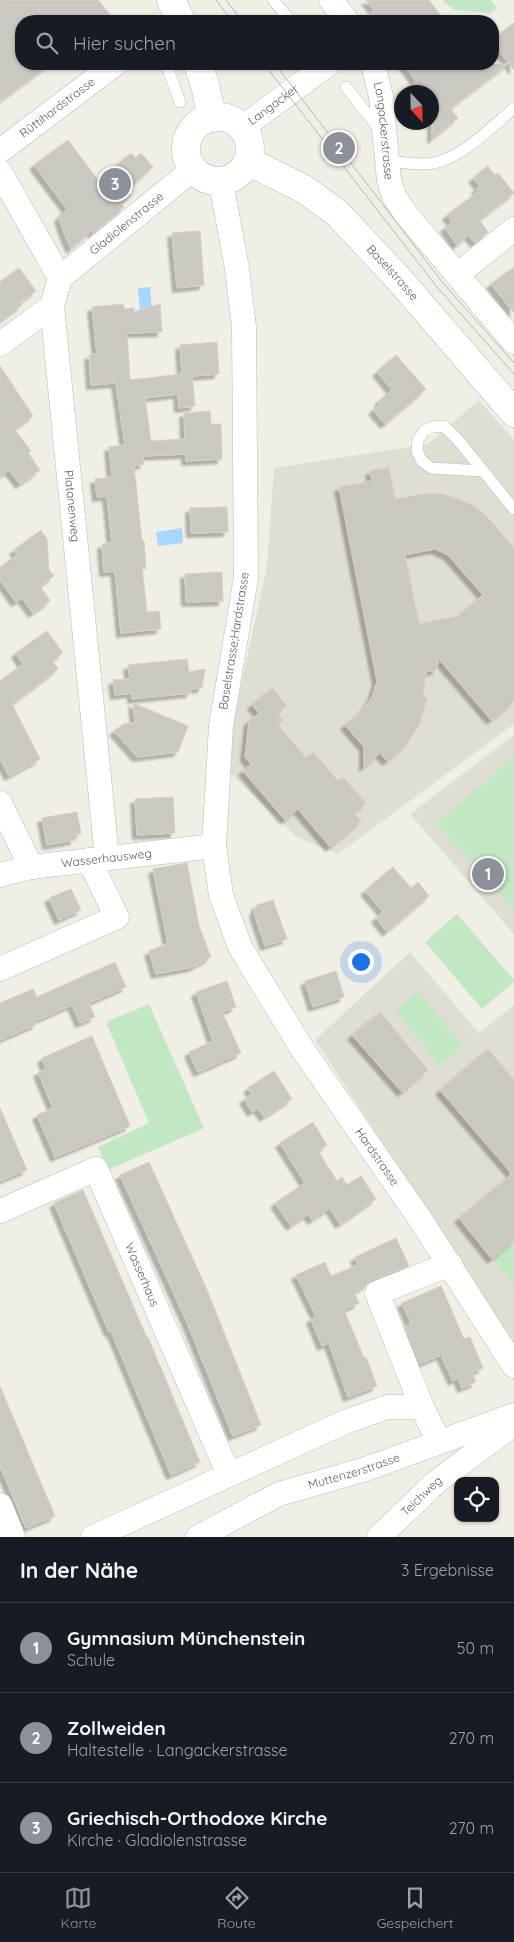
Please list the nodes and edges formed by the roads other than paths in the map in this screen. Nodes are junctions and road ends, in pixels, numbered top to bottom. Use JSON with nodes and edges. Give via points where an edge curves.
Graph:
{"nodes":[{"id":1,"x":172,"y":0,"type":"edge"},
{"id":2,"x":273,"y":0,"type":"edge"},
{"id":3,"x":331,"y":0,"type":"edge"},
{"id":4,"x":178,"y":15,"type":"edge"},
{"id":5,"x":286,"y":15,"type":"edge"},
{"id":6,"x":342,"y":15,"type":"edge"},
{"id":7,"x":107,"y":70,"type":"edge"},
{"id":8,"x":168,"y":70,"type":"edge"},
{"id":9,"x":200,"y":70,"type":"edge"},
{"id":10,"x":320,"y":70,"type":"edge"},
{"id":11,"x":374,"y":70,"type":"edge"},
{"id":12,"x":346,"y":87,"type":"dead end"},
{"id":13,"x":180,"y":102,"type":"dead end"},
{"id":14,"x":514,"y":108,"type":"edge"},
{"id":15,"x":212,"y":118,"type":"junction"},
{"id":16,"x":242,"y":128,"type":"junction"},
{"id":17,"x":386,"y":137,"type":"junction"},
{"id":18,"x":0,"y":151,"type":"edge"},
{"id":19,"x":248,"y":161,"type":"junction"},
{"id":20,"x":388,"y":161,"type":"junction"},
{"id":21,"x":192,"y":170,"type":"junction"},
{"id":22,"x":0,"y":172,"type":"edge"},
{"id":23,"x":221,"y":182,"type":"junction"},
{"id":24,"x":514,"y":229,"type":"edge"},
{"id":25,"x":457,"y":275,"type":"junction"},
{"id":26,"x":60,"y":278,"type":"junction"},
{"id":27,"x":52,"y":306,"type":"junction"},
{"id":28,"x":514,"y":342,"type":"edge"},
{"id":29,"x":0,"y":344,"type":"edge"},
{"id":30,"x":514,"y":413,"type":"edge"},
{"id":31,"x":482,"y":472,"type":"junction"},
{"id":32,"x":514,"y":509,"type":"edge"},
{"id":33,"x":0,"y":803,"type":"edge"},
{"id":34,"x":214,"y":846,"type":"junction"},
{"id":35,"x":98,"y":859,"type":"junction"},
{"id":36,"x":31,"y":867,"type":"junction"},
{"id":37,"x":0,"y":875,"type":"edge"},
{"id":38,"x":0,"y":969,"type":"edge"},
{"id":39,"x":304,"y":1050,"type":"joint"},
{"id":40,"x":0,"y":1211,"type":"edge"},
{"id":41,"x":450,"y":1264,"type":"junction"},
{"id":42,"x":514,"y":1366,"type":"edge"},
{"id":43,"x":422,"y":1407,"type":"junction"},
{"id":44,"x":514,"y":1415,"type":"edge"},
{"id":45,"x":514,"y":1424,"type":"edge"},
{"id":46,"x":439,"y":1442,"type":"junction"},
{"id":47,"x":229,"y":1476,"type":"junction"},
{"id":48,"x":0,"y":1505,"type":"edge"},
{"id":49,"x":13,"y":1537,"type":"edge"},
{"id":50,"x":93,"y":1537,"type":"edge"},
{"id":51,"x":198,"y":1537,"type":"edge"},
{"id":52,"x":379,"y":1537,"type":"edge"}],
"edges":[{"from":1,"to":4,"type":"main road"},
{"from":2,"to":5,"type":"lane"},
{"from":3,"to":6,"type":"street"},
{"from":7,"to":18,"type":"street","name":"Rüttihardstrasse"},
{"from":8,"to":13,"type":"lane"},
{"from":9,"to":15,"type":"main road"},
{"from":10,"to":16,"type":"street","name":"Langacker"},
{"from":11,"to":17,"type":"street","name":"Langackerstrasse"},
{"from":12,"to":17,"type":"lane"},
{"from":14,"to":20,"type":"lane","via":[[451,157],[433,164]]},
{"from":15,"to":16,"type":"main road","via":[[228,119]]},
{"from":15,"to":21,"type":"main road","via":[[197,124],[188,138],[186,154]]},
{"from":16,"to":19,"type":"main road","via":[[250,144]]},
{"from":17,"to":20,"type":"street","name":"Langackerstrasse"},
{"from":19,"to":23,"type":"main road","via":[[237,176]]},
{"from":19,"to":30,"type":"main road","name":"Baselstrasse","via":[[304,189],[337,213],[398,278]]},
{"from":20,"to":25,"type":"street","name":"Langackerstrasse","via":[[394,196]]},
{"from":21,"to":23,"type":"main road","via":[[205,179]]},
{"from":21,"to":26,"type":"street","name":"Gladiolenstrasse"},
{"from":22,"to":26,"type":"street"},
{"from":23,"to":34,"type":"street","name":"Baselstrasse;Hardstrasse","via":[[244,327],[246,578],[221,726]]},
{"from":24,"to":25,"type":"street"},
{"from":25,"to":28,"type":"street"},
{"from":26,"to":27,"type":"street","name":"Platanenweg"},
{"from":27,"to":29,"type":"street"},
{"from":27,"to":35,"type":"street","name":"Platanenweg"},
{"from":31,"to":31,"type":"lane","via":[[444,426],[424,431],[418,440],[419,456],[431,468]]},
{"from":31,"to":32,"type":"lane"},
{"from":33,"to":36,"type":"street"},
{"from":34,"to":35,"type":"street","name":"Wasserhausweg"},
{"from":34,"to":39,"type":"street","name":"Baselstrasse;Hardstrasse","via":[[221,895],[240,947]]},
{"from":35,"to":36,"type":"street","name":"Wasserhausweg"},
{"from":35,"to":38,"type":"street","via":[[117,917]]},
{"from":36,"to":37,"type":"street","name":"Wasserhausweg"},
{"from":39,"to":41,"type":"street","name":"Hardstrasse"},
{"from":40,"to":47,"type":"street","name":"Wasserhaus","via":[[96,1169]]},
{"from":41,"to":42,"type":"street","name":"Hardstrasse"},
{"from":41,"to":43,"type":"street","via":[[377,1293]]},
{"from":43,"to":46,"type":"street"},
{"from":43,"to":47,"type":"street","via":[[387,1407],[345,1422]]},
{"from":44,"to":46,"type":"street","name":"Muttenzerstrasse"},
{"from":45,"to":52,"type":"street","name":"Teichweg","via":[[435,1483]]},
{"from":46,"to":51,"type":"street","name":"Muttenzerstrasse","via":[[366,1469],[279,1494]]},
{"from":47,"to":50,"type":"street"},
{"from":48,"to":49,"type":"street"}]}
